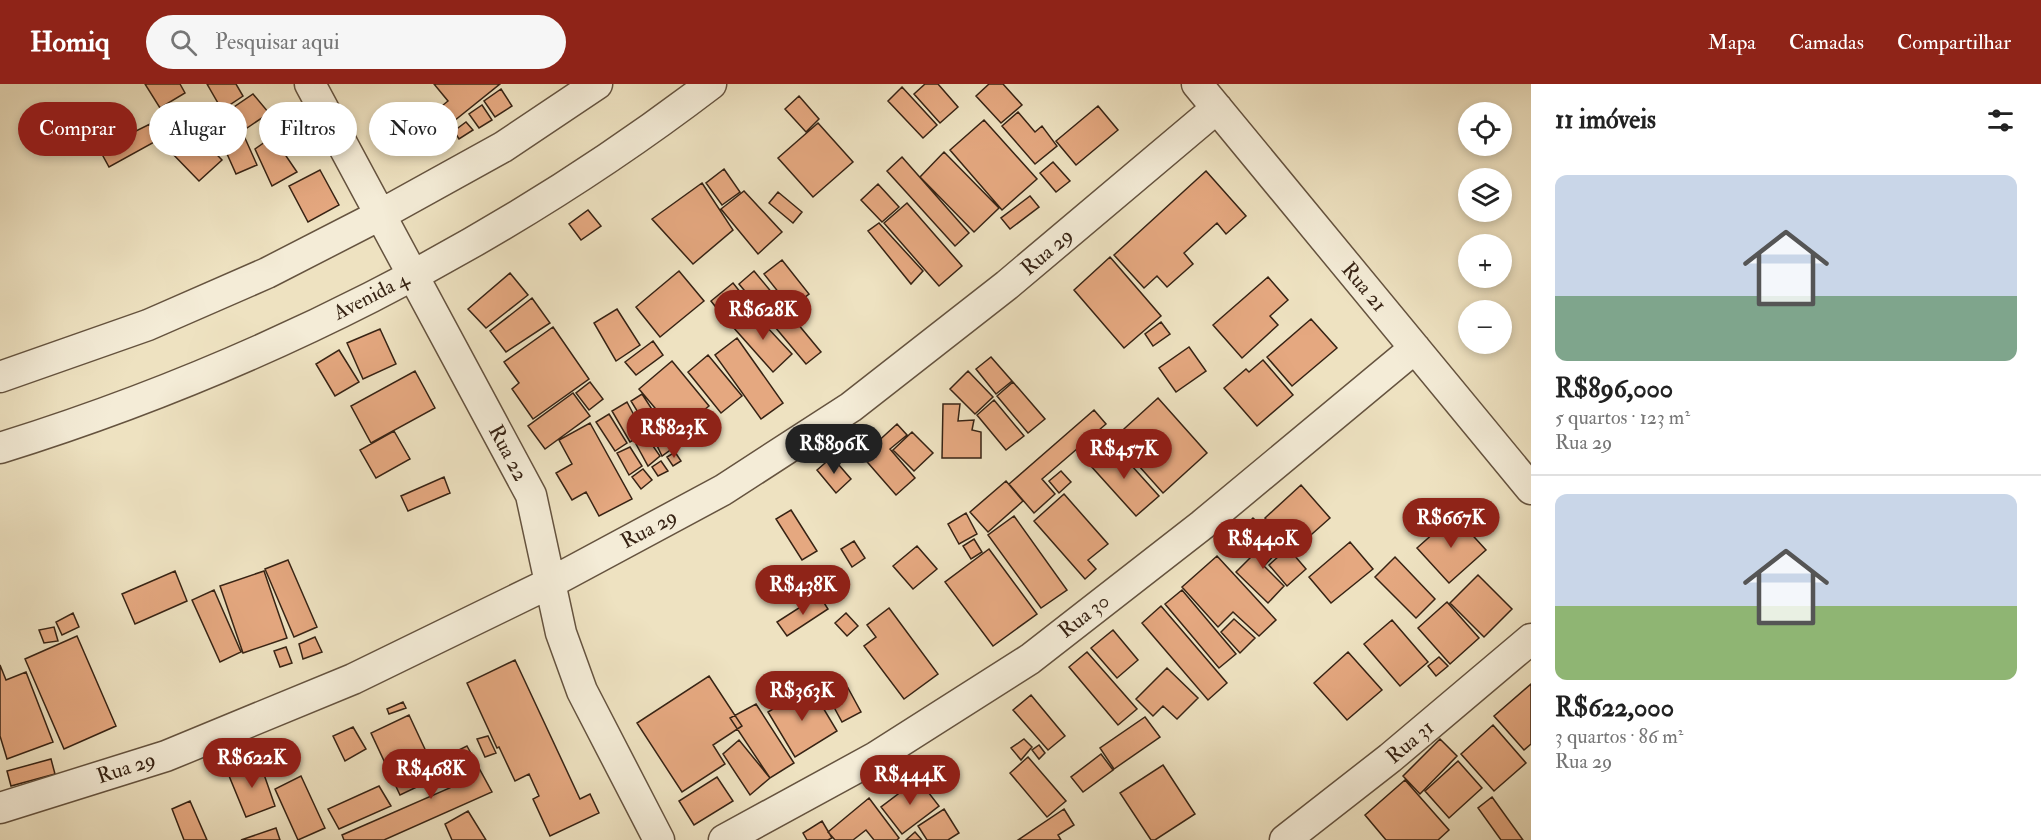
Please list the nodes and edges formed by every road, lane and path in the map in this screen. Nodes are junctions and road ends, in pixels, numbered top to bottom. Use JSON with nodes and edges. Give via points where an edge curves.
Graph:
{"nodes":[{"id":1,"x":309,"y":84,"type":"edge"},
{"id":2,"x":597,"y":84,"type":"edge"},
{"id":3,"x":711,"y":84,"type":"edge"},
{"id":4,"x":1197,"y":84,"type":"edge"},
{"id":5,"x":1216,"y":108,"type":"junction"},
{"id":6,"x":380,"y":215,"type":"junction"},
{"id":7,"x":412,"y":275,"type":"junction"},
{"id":8,"x":1415,"y":348,"type":"junction"},
{"id":9,"x":0,"y":378,"type":"edge"},
{"id":10,"x":0,"y":448,"type":"edge"},
{"id":11,"x":1531,"y":489,"type":"edge"},
{"id":12,"x":550,"y":583,"type":"junction"},
{"id":13,"x":1531,"y":639,"type":"edge"},
{"id":14,"x":0,"y":808,"type":"edge"},
{"id":15,"x":659,"y":840,"type":"edge"},
{"id":16,"x":723,"y":840,"type":"edge"},
{"id":17,"x":1285,"y":840,"type":"edge"}],
"edges":[{"from":1,"to":6,"type":"street","name":"Rua 22"},
{"from":2,"to":6,"type":"street","via":[[503,147]]},
{"from":3,"to":7,"type":"street","name":"Avenida 4","via":[[538,205]]},
{"from":4,"to":5,"type":"street","name":"Rua 21"},
{"from":5,"to":8,"type":"street","name":"Rua 21"},
{"from":5,"to":12,"type":"street","name":"Rua 29","via":[[1007,285],[851,407],[723,490]]},
{"from":6,"to":7,"type":"street","name":"Rua 22"},
{"from":6,"to":9,"type":"street","via":[[267,273],[148,325]]},
{"from":7,"to":10,"type":"street","name":"Avenida 4","via":[[295,334],[173,387]]},
{"from":7,"to":12,"type":"street","name":"Rua 22","via":[[531,495]]},
{"from":8,"to":11,"type":"street","name":"Rua 21"},
{"from":8,"to":16,"type":"street","name":"Rua 30","via":[[1202,525],[1030,658],[876,757]]},
{"from":12,"to":14,"type":"street","name":"Rua 29","via":[[353,679],[177,751]]},
{"from":12,"to":15,"type":"street","name":"Rua 22","via":[[561,633],[582,691]]},
{"from":13,"to":17,"type":"street","name":"Rua 31"}]}
